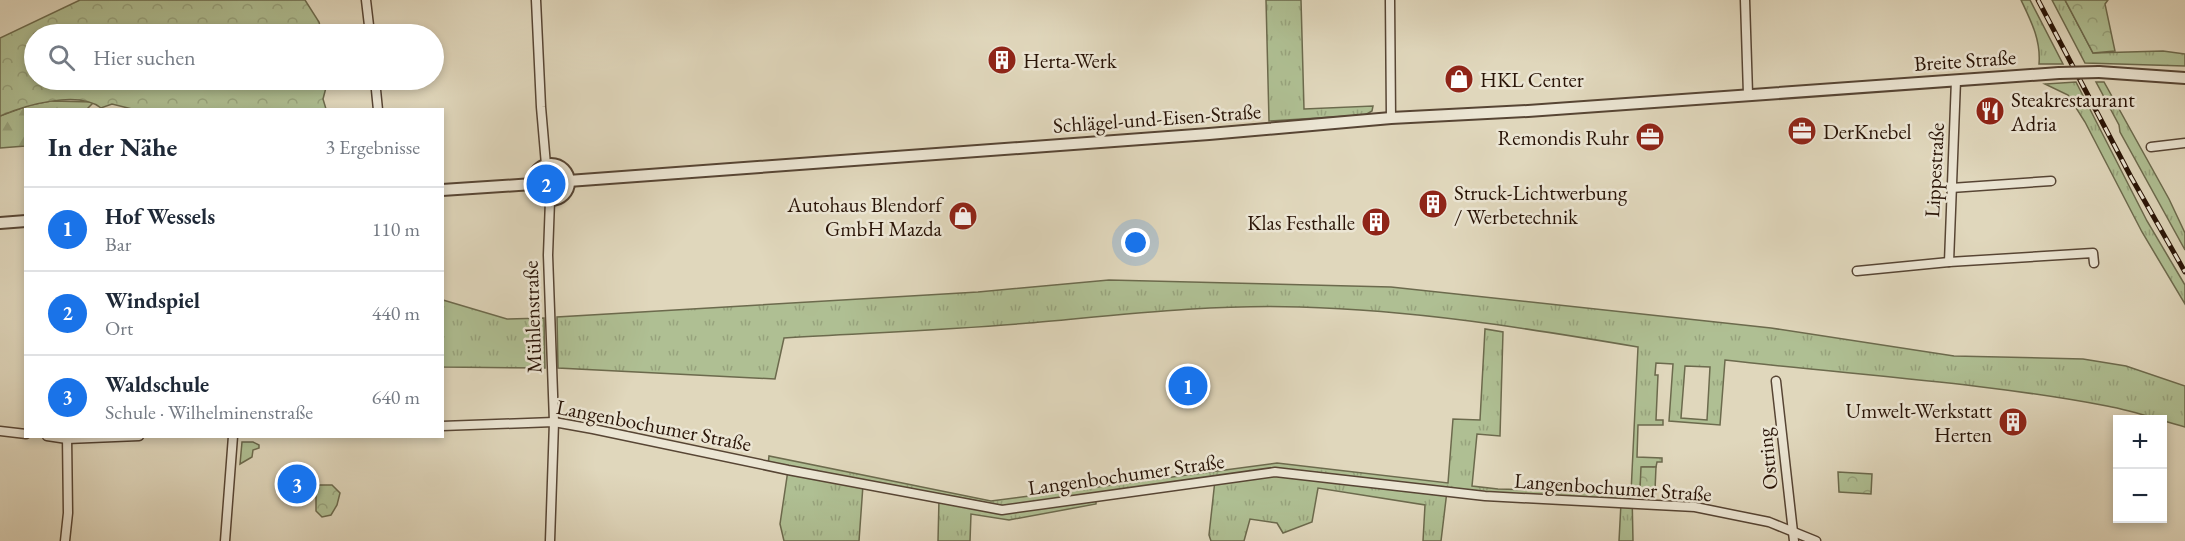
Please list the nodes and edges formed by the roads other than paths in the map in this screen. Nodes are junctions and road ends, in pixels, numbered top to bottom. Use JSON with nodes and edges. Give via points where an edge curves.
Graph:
{"nodes":[{"id":1,"x":366,"y":0,"type":"edge"},
{"id":2,"x":536,"y":0,"type":"edge"},
{"id":3,"x":1390,"y":0,"type":"edge"},
{"id":4,"x":1745,"y":0,"type":"edge"},
{"id":5,"x":369,"y":24,"type":"edge"},
{"id":6,"x":2185,"y":78,"type":"edge"},
{"id":7,"x":1956,"y":80,"type":"junction"},
{"id":8,"x":376,"y":90,"type":"edge"},
{"id":9,"x":1748,"y":94,"type":"junction"},
{"id":10,"x":378,"y":108,"type":"edge"},
{"id":11,"x":1391,"y":118,"type":"junction"},
{"id":12,"x":2185,"y":143,"type":"edge"},
{"id":13,"x":2151,"y":147,"type":"dead end"},
{"id":14,"x":546,"y":165,"type":"junction"},
{"id":15,"x":568,"y":181,"type":"junction"},
{"id":16,"x":2051,"y":181,"type":"dead end"},
{"id":17,"x":533,"y":184,"type":"junction"},
{"id":18,"x":1951,"y":188,"type":"junction"},
{"id":19,"x":444,"y":190,"type":"edge"},
{"id":20,"x":550,"y":200,"type":"junction"},
{"id":21,"x":24,"y":221,"type":"edge"},
{"id":22,"x":0,"y":223,"type":"edge"},
{"id":23,"x":1948,"y":262,"type":"junction"},
{"id":24,"x":2094,"y":263,"type":"dead end"},
{"id":25,"x":1857,"y":272,"type":"dead end"},
{"id":26,"x":1776,"y":381,"type":"dead end"},
{"id":27,"x":554,"y":422,"type":"junction"},
{"id":28,"x":444,"y":426,"type":"edge"},
{"id":29,"x":0,"y":431,"type":"edge"},
{"id":30,"x":24,"y":434,"type":"edge"},
{"id":31,"x":67,"y":438,"type":"edge"},
{"id":32,"x":233,"y":438,"type":"edge"},
{"id":33,"x":1793,"y":537,"type":"edge"},
{"id":34,"x":65,"y":541,"type":"edge"},
{"id":35,"x":225,"y":541,"type":"edge"},
{"id":36,"x":550,"y":541,"type":"edge"},
{"id":37,"x":1816,"y":541,"type":"edge"}],
"edges":[{"from":1,"to":5,"type":"street"},
{"from":2,"to":14,"type":"street"},
{"from":3,"to":11,"type":"street"},
{"from":4,"to":9,"type":"street"},
{"from":6,"to":7,"type":"street","name":"Breite Straße","bridge":true,"via":[[2099,72]]},
{"from":7,"to":9,"type":"street","name":"Breite Straße"},
{"from":7,"to":18,"type":"street","name":"Lippestraße"},
{"from":8,"to":10,"type":"street"},
{"from":9,"to":11,"type":"street","name":"Schlägel-und-Eisen-Straße"},
{"from":11,"to":15,"type":"street","name":"Schlägel-und-Eisen-Straße"},
{"from":12,"to":13,"type":"street"},
{"from":14,"to":15,"type":"street","via":[[561,168]]},
{"from":14,"to":17,"type":"street","via":[[536,172]]},
{"from":15,"to":20,"type":"street","via":[[563,195]]},
{"from":16,"to":18,"type":"street"},
{"from":17,"to":19,"type":"street"},
{"from":17,"to":20,"type":"street","via":[[539,195]]},
{"from":18,"to":23,"type":"street","name":"Lippestraße"},
{"from":20,"to":27,"type":"street","name":"Mühlenstraße"},
{"from":21,"to":22,"type":"street"},
{"from":23,"to":24,"type":"street","via":[[2093,253]]},
{"from":23,"to":25,"type":"street"},
{"from":26,"to":33,"type":"street","name":"Ostring"},
{"from":27,"to":28,"type":"street","name":"Langenbochumer Straße"},
{"from":27,"to":33,"type":"street","name":"Langenbochumer Straße","via":[[1002,510],[1275,472],[1485,496],[1695,507],[1769,522]]},
{"from":27,"to":36,"type":"street","name":"Mühlenstraße"},
{"from":29,"to":30,"type":"street"},
{"from":31,"to":34,"type":"street"},
{"from":32,"to":35,"type":"street"},
{"from":33,"to":37,"type":"street","name":"Langenbochumer Straße"}]}
